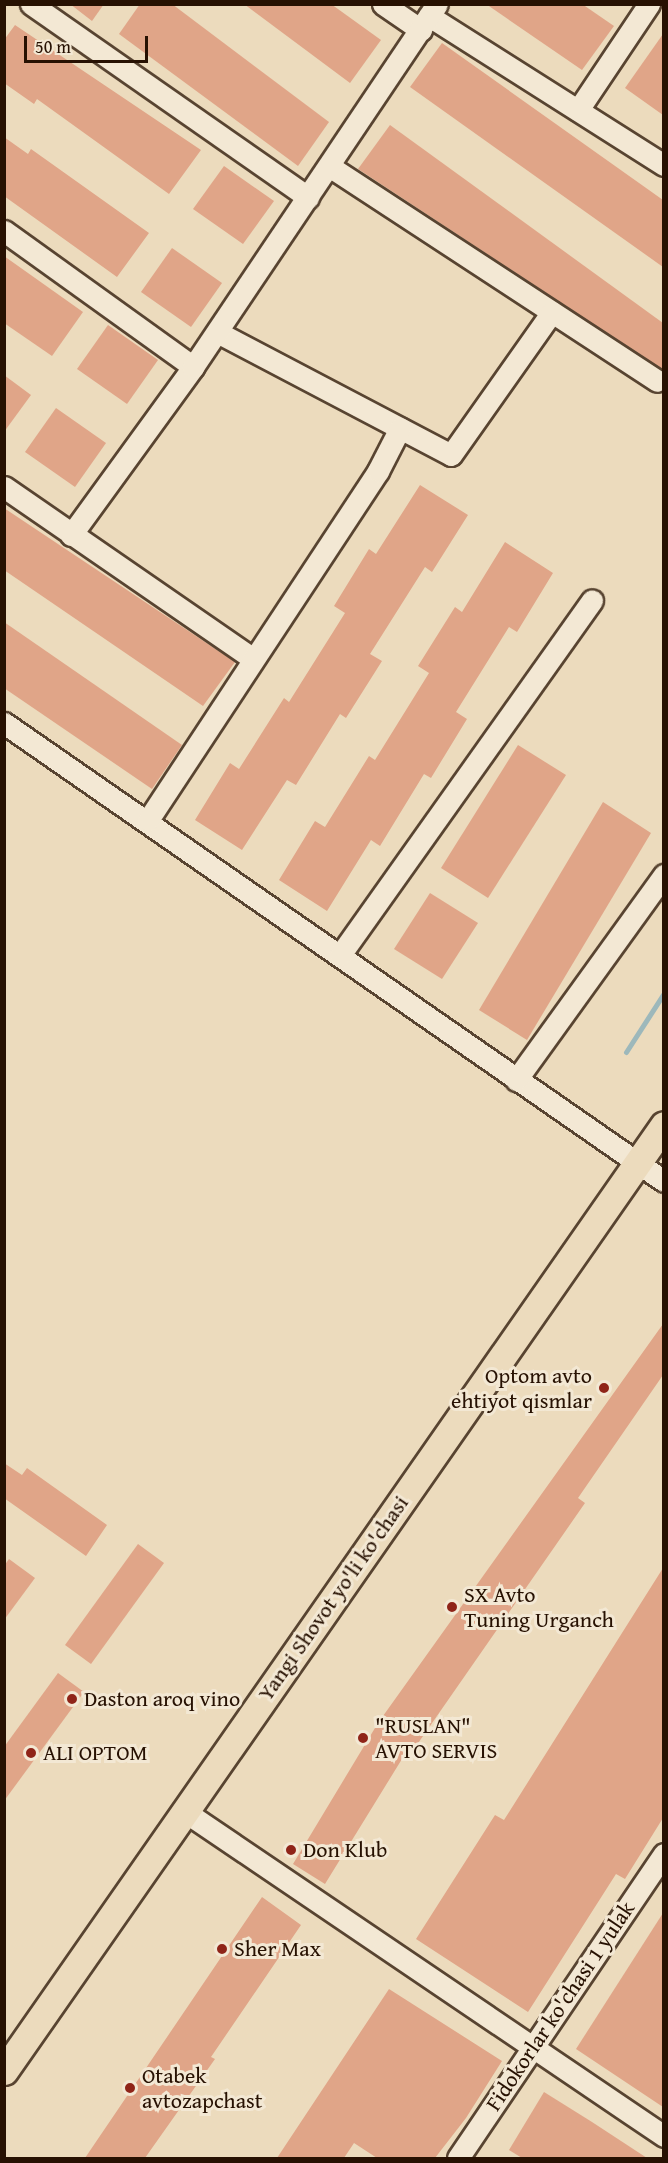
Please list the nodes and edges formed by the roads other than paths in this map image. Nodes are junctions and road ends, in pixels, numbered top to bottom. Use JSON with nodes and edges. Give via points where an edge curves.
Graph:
{"nodes":[{"id":1,"x":31,"y":4,"type":"edge"},
{"id":2,"x":383,"y":4,"type":"edge"},
{"id":3,"x":648,"y":4,"type":"edge"},
{"id":4,"x":429,"y":17,"type":"edge"},
{"id":5,"x":578,"y":110,"type":"junction"},
{"id":6,"x":663,"y":165,"type":"edge"},
{"id":7,"x":329,"y":166,"type":"junction"},
{"id":8,"x":308,"y":197,"type":"junction"},
{"id":9,"x":4,"y":231,"type":"edge"},
{"id":10,"x":552,"y":312,"type":"junction"},
{"id":11,"x":218,"y":332,"type":"junction"},
{"id":12,"x":194,"y":367,"type":"junction"},
{"id":13,"x":657,"y":381,"type":"dead end"},
{"id":14,"x":400,"y":428,"type":"junction"},
{"id":15,"x":4,"y":487,"type":"edge"},
{"id":16,"x":71,"y":535,"type":"junction"},
{"id":17,"x":592,"y":600,"type":"dead end"},
{"id":18,"x":252,"y":658,"type":"junction"},
{"id":19,"x":4,"y":723,"type":"edge"},
{"id":20,"x":148,"y":820,"type":"junction"},
{"id":21,"x":663,"y":875,"type":"edge"},
{"id":22,"x":340,"y":956,"type":"junction"},
{"id":23,"x":516,"y":1080,"type":"junction"},
{"id":24,"x":663,"y":1125,"type":"edge"},
{"id":25,"x":637,"y":1165,"type":"junction"},
{"id":26,"x":663,"y":1181,"type":"edge"},
{"id":27,"x":184,"y":1811,"type":"junction"},
{"id":28,"x":663,"y":1854,"type":"edge"},
{"id":29,"x":529,"y":2049,"type":"junction"},
{"id":30,"x":4,"y":2071,"type":"edge"},
{"id":31,"x":663,"y":2136,"type":"edge"},
{"id":32,"x":458,"y":2158,"type":"edge"}],
"edges":[{"from":1,"to":8,"type":"street"},
{"from":2,"to":4,"type":"street"},
{"from":3,"to":5,"type":"street"},
{"from":4,"to":5,"type":"street"},
{"from":4,"to":7,"type":"street"},
{"from":5,"to":6,"type":"street"},
{"from":7,"to":8,"type":"street"},
{"from":7,"to":10,"type":"street"},
{"from":8,"to":11,"type":"street"},
{"from":9,"to":12,"type":"street"},
{"from":10,"to":13,"type":"street"},
{"from":10,"to":14,"type":"street","via":[[452,455]]},
{"from":11,"to":12,"type":"street"},
{"from":11,"to":14,"type":"street"},
{"from":12,"to":16,"type":"street"},
{"from":14,"to":18,"type":"street","via":[[378,471]]},
{"from":15,"to":16,"type":"street"},
{"from":16,"to":18,"type":"street"},
{"from":17,"to":22,"type":"street"},
{"from":18,"to":20,"type":"street"},
{"from":19,"to":20,"type":"street"},
{"from":20,"to":22,"type":"street"},
{"from":21,"to":23,"type":"street"},
{"from":22,"to":23,"type":"street"},
{"from":23,"to":25,"type":"street"},
{"from":24,"to":25,"type":"main road","name":"Yangi Shovot yo'li ko'chasi"},
{"from":25,"to":26,"type":"street"},
{"from":25,"to":27,"type":"main road","name":"Yangi Shovot yo'li ko'chasi"},
{"from":27,"to":29,"type":"street"},
{"from":27,"to":30,"type":"main road","name":"Yangi Shovot yo'li ko'chasi"},
{"from":28,"to":29,"type":"street","name":"Fidokorlar ko'chasi 1 yulak"},
{"from":29,"to":31,"type":"street"},
{"from":29,"to":32,"type":"street","name":"Fidokorlar ko'chasi 1 yulak"}]}
